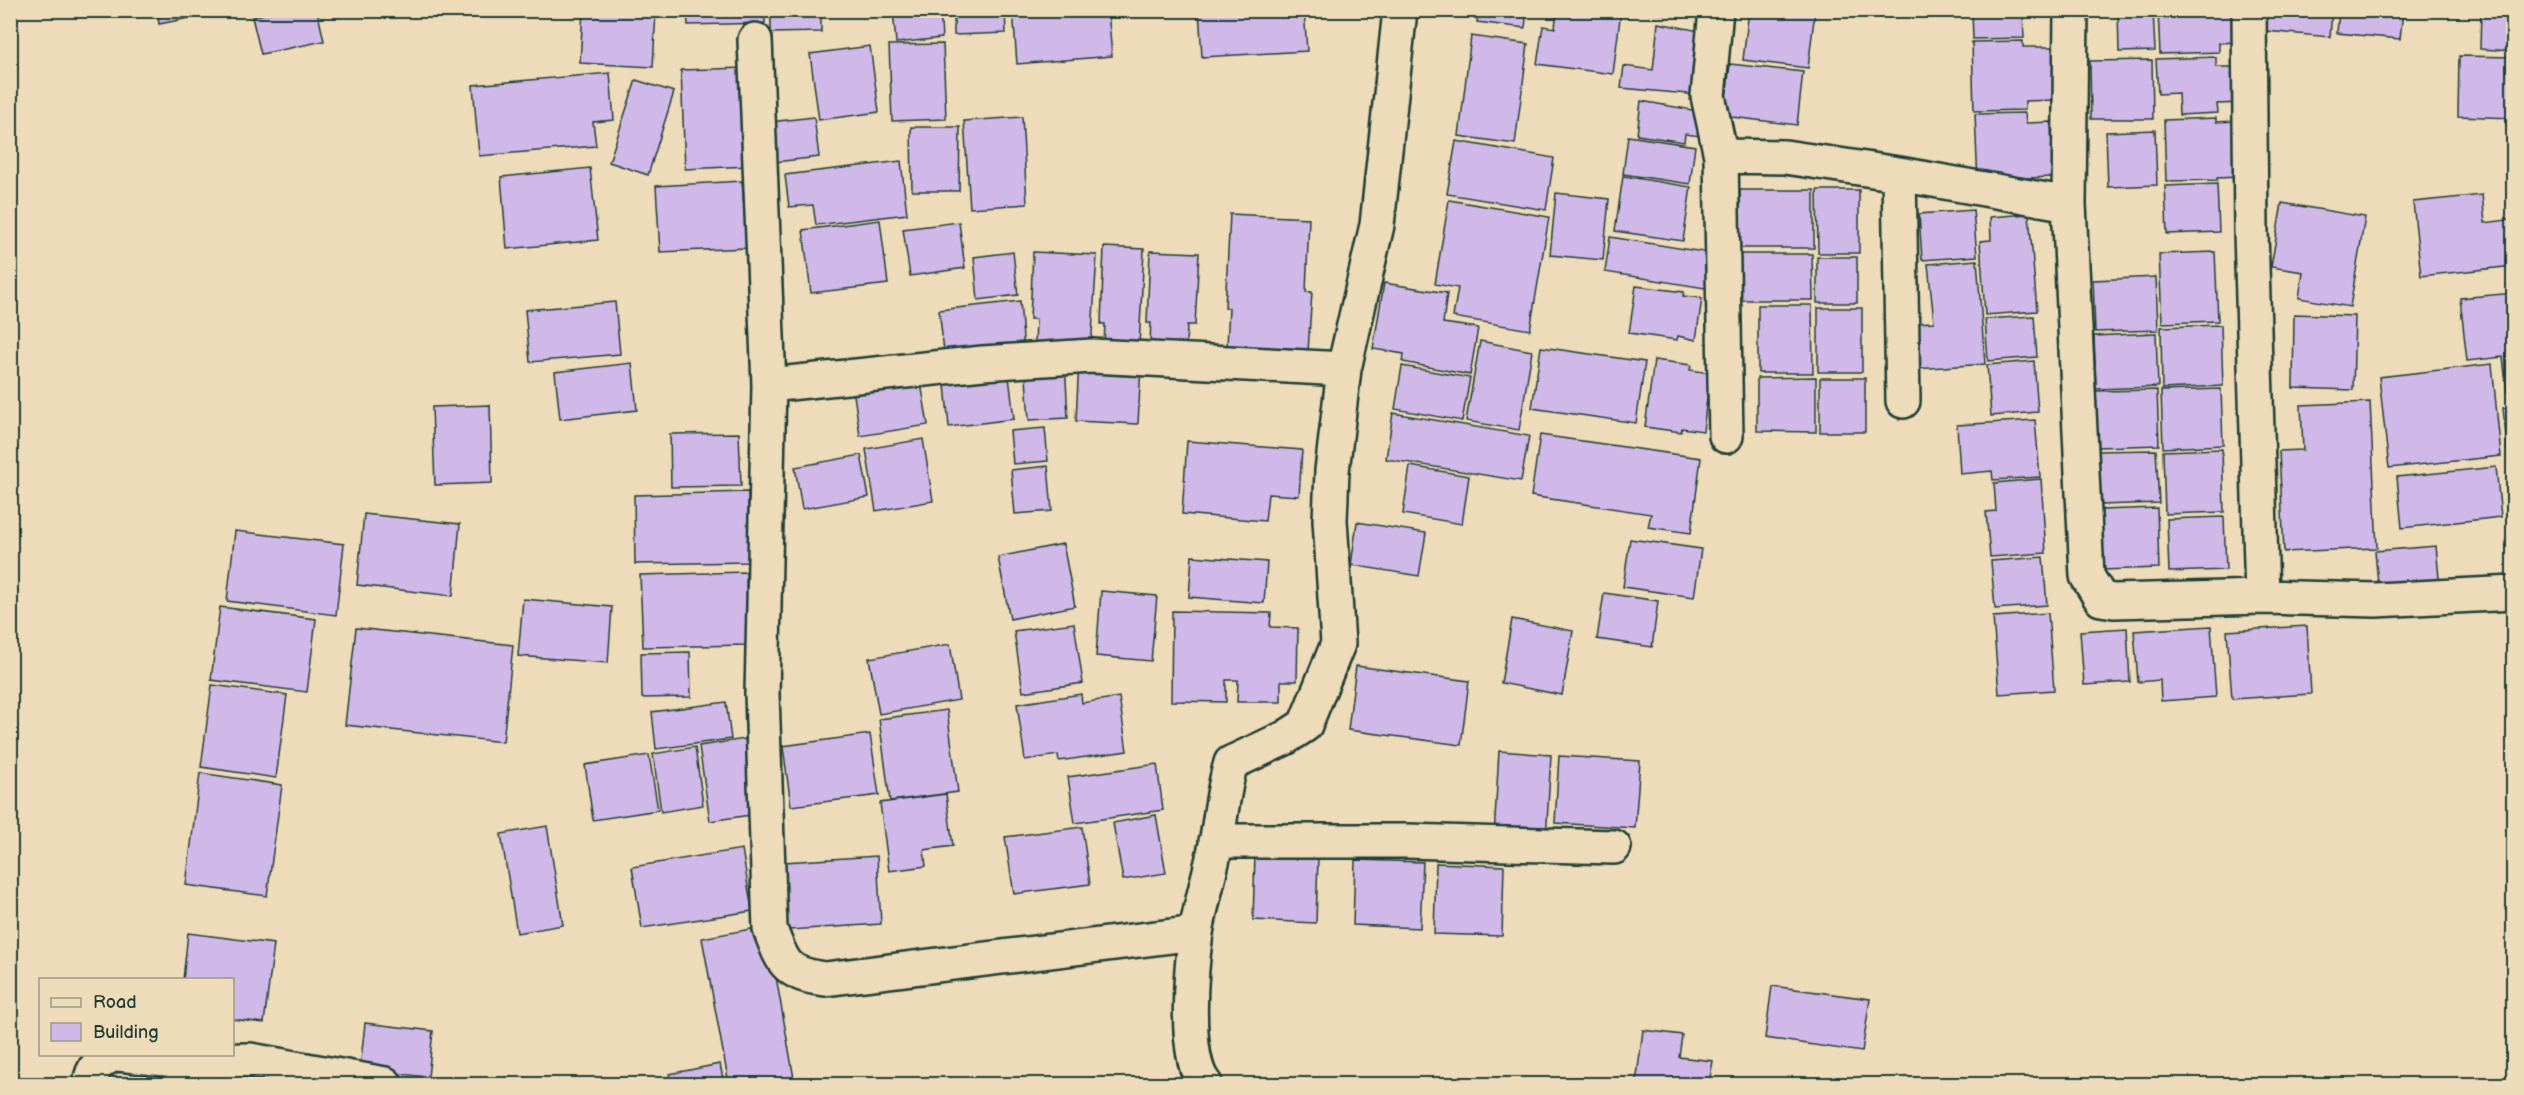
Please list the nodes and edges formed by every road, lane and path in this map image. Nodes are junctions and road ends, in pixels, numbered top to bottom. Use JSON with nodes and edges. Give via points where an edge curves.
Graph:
{"nodes":[{"id":1,"x":1400,"y":10,"type":"edge"},
{"id":2,"x":1716,"y":10,"type":"edge"},
{"id":3,"x":2072,"y":10,"type":"edge"},
{"id":4,"x":2249,"y":10,"type":"edge"},
{"id":5,"x":754,"y":40,"type":"dead end"},
{"id":6,"x":1721,"y":156,"type":"junction"},
{"id":7,"x":1899,"y":174,"type":"junction"},
{"id":8,"x":2069,"y":204,"type":"junction"},
{"id":9,"x":1344,"y":369,"type":"junction"},
{"id":10,"x":770,"y":385,"type":"junction"},
{"id":11,"x":1903,"y":401,"type":"dead end"},
{"id":12,"x":1726,"y":436,"type":"dead end"},
{"id":13,"x":2514,"y":593,"type":"edge"},
{"id":14,"x":2262,"y":597,"type":"junction"},
{"id":15,"x":1216,"y":842,"type":"junction"},
{"id":16,"x":1614,"y":847,"type":"dead end"},
{"id":17,"x":1196,"y":933,"type":"junction"},
{"id":18,"x":110,"y":1056,"type":"edge"},
{"id":19,"x":124,"y":1056,"type":"edge"},
{"id":20,"x":183,"y":1073,"type":"edge"},
{"id":21,"x":90,"y":1084,"type":"edge"},
{"id":22,"x":385,"y":1084,"type":"edge"},
{"id":23,"x":1206,"y":1084,"type":"edge"}],
"edges":[{"from":1,"to":9,"type":"street","via":[[1377,225]]},
{"from":2,"to":6,"type":"street","via":[[1708,96]]},
{"from":3,"to":8,"type":"street"},
{"from":4,"to":14,"type":"street"},
{"from":5,"to":10,"type":"street"},
{"from":6,"to":7,"type":"street","via":[[1785,157]]},
{"from":6,"to":12,"type":"street"},
{"from":7,"to":8,"type":"street"},
{"from":7,"to":11,"type":"street"},
{"from":8,"to":14,"type":"street","via":[[2087,576],[2101,599],[2114,601]]},
{"from":9,"to":10,"type":"street","via":[[1092,356]]},
{"from":9,"to":15,"type":"street","via":[[1330,520],[1338,644],[1305,725],[1231,764],[1222,790]]},
{"from":10,"to":17,"type":"street","via":[[762,694],[770,929],[782,961],[802,976],[825,979]]},
{"from":13,"to":14,"type":"street","via":[[2376,600]]},
{"from":15,"to":16,"type":"street"},
{"from":15,"to":17,"type":"street"},
{"from":17,"to":23,"type":"street","via":[[1192,1052],[1198,1076]]},
{"from":18,"to":21,"type":"street","via":[[103,1058],[92,1073]]},
{"from":19,"to":20,"type":"street"},
{"from":20,"to":22,"type":"street","via":[[249,1060]]}]}
